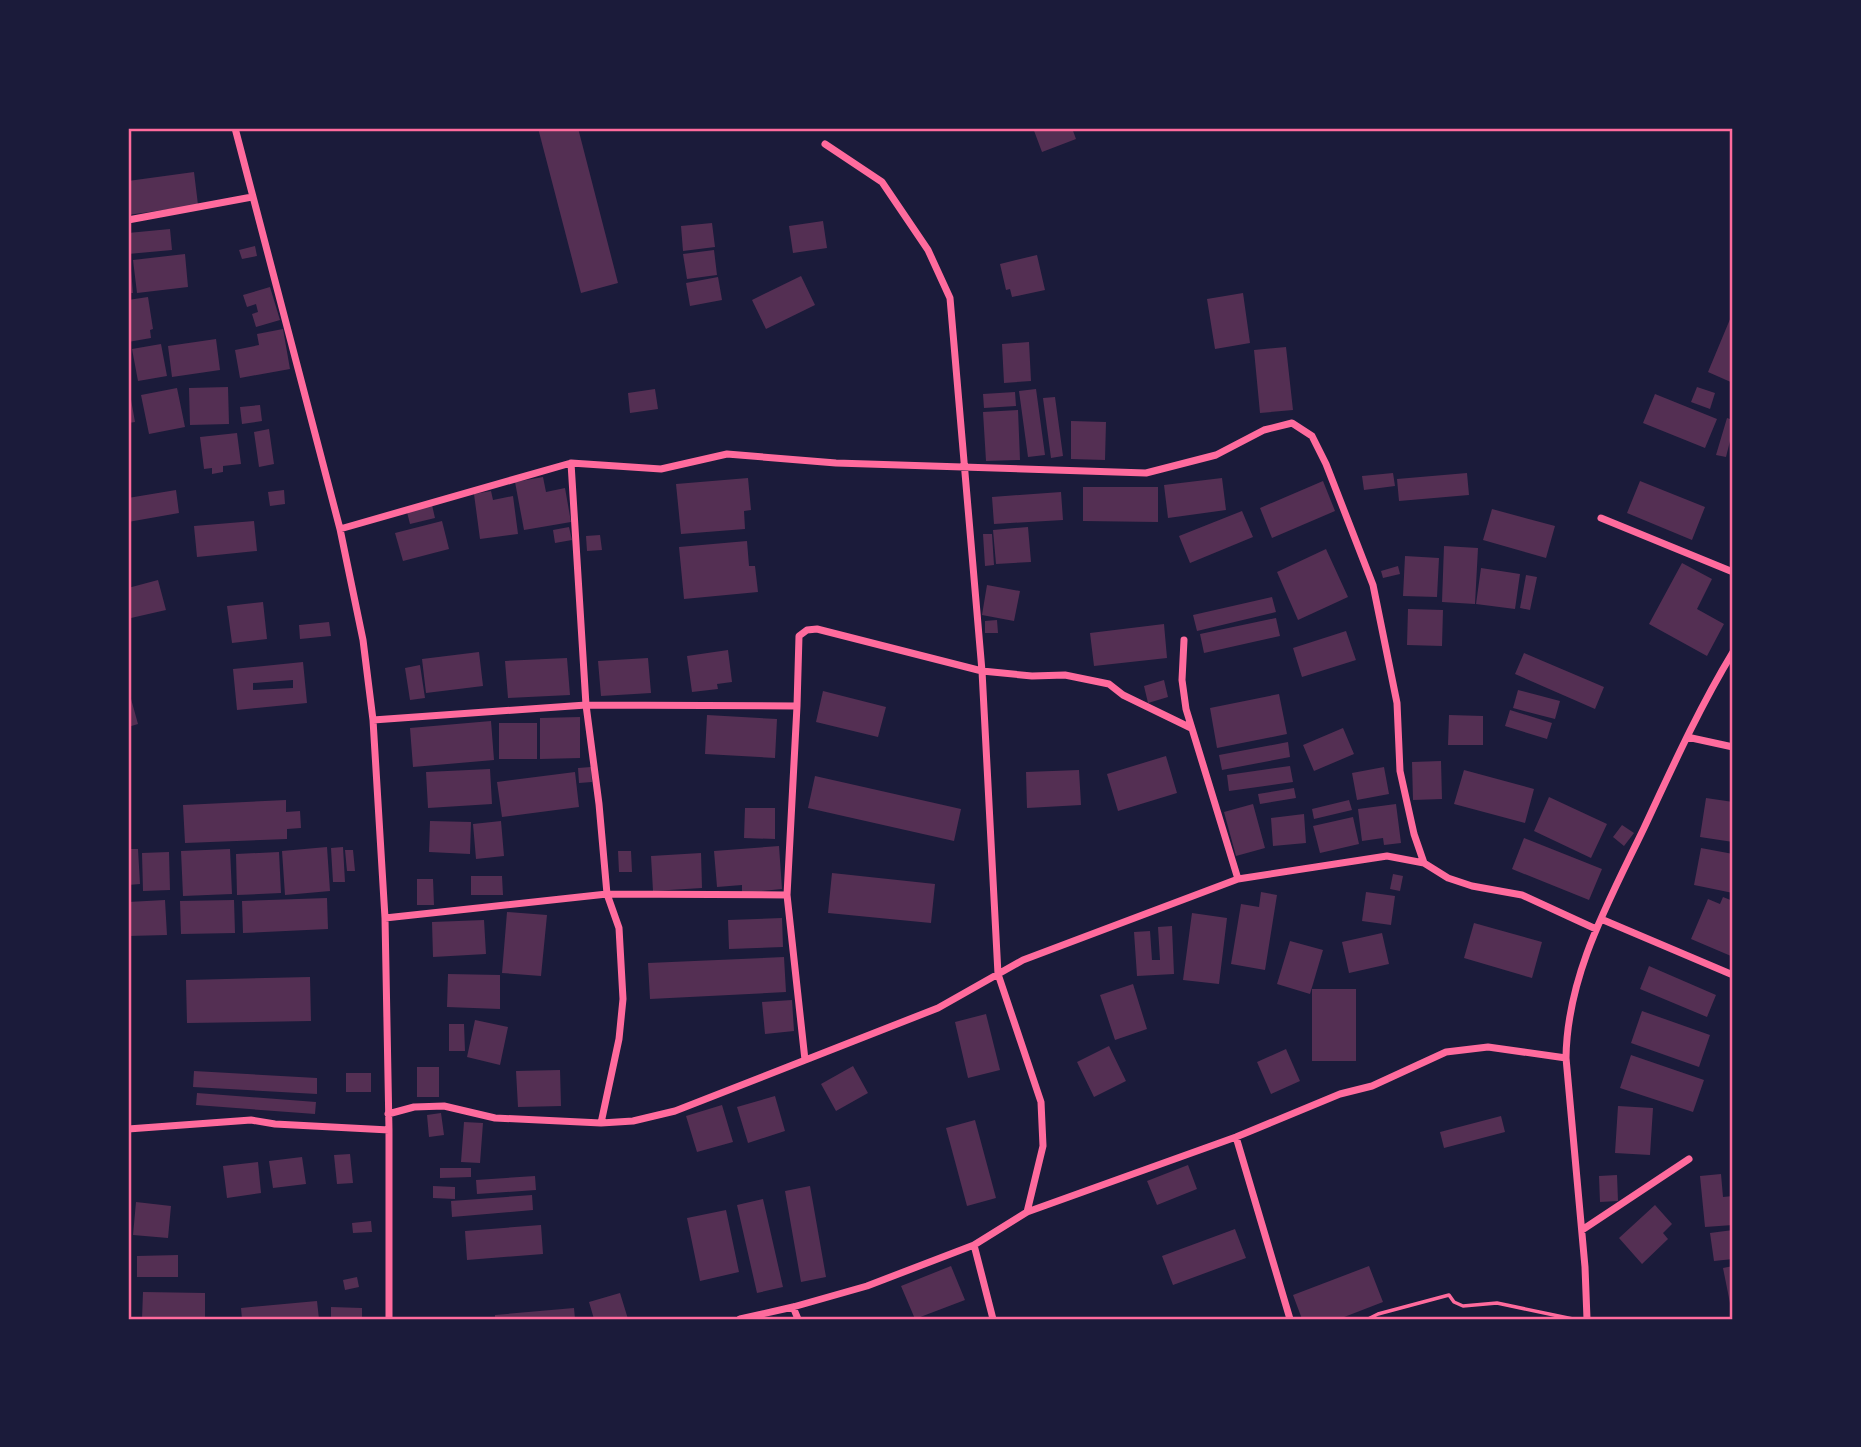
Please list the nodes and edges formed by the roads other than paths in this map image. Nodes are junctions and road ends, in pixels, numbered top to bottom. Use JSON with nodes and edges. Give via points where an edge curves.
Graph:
{"nodes":[{"id":1,"x":236,"y":128,"type":"edge"},
{"id":2,"x":825,"y":144,"type":"dead end"},
{"id":3,"x":252,"y":197,"type":"junction"},
{"id":4,"x":128,"y":220,"type":"edge"},
{"id":5,"x":571,"y":463,"type":"junction"},
{"id":6,"x":965,"y":468,"type":"junction"},
{"id":7,"x":1601,"y":518,"type":"dead end"},
{"id":8,"x":340,"y":529,"type":"junction"},
{"id":9,"x":1733,"y":572,"type":"edge"},
{"id":10,"x":1184,"y":640,"type":"dead end"},
{"id":11,"x":1733,"y":652,"type":"edge"},
{"id":12,"x":982,"y":671,"type":"junction"},
{"id":13,"x":586,"y":705,"type":"junction"},
{"id":14,"x":797,"y":706,"type":"junction"},
{"id":15,"x":373,"y":720,"type":"junction"},
{"id":16,"x":1191,"y":728,"type":"junction"},
{"id":17,"x":1687,"y":737,"type":"junction"},
{"id":18,"x":1733,"y":747,"type":"edge"},
{"id":19,"x":1424,"y":863,"type":"junction"},
{"id":20,"x":1238,"y":879,"type":"junction"},
{"id":21,"x":607,"y":894,"type":"junction"},
{"id":22,"x":787,"y":895,"type":"junction"},
{"id":23,"x":385,"y":918,"type":"junction"},
{"id":24,"x":1601,"y":919,"type":"junction"},
{"id":25,"x":1596,"y":929,"type":"junction"},
{"id":26,"x":998,"y":974,"type":"junction"},
{"id":27,"x":1733,"y":975,"type":"edge"},
{"id":28,"x":1566,"y":1058,"type":"junction"},
{"id":29,"x":805,"y":1060,"type":"junction"},
{"id":30,"x":388,"y":1114,"type":"junction"},
{"id":31,"x":601,"y":1123,"type":"junction"},
{"id":32,"x":128,"y":1129,"type":"edge"},
{"id":33,"x":389,"y":1130,"type":"junction"},
{"id":34,"x":1237,"y":1136,"type":"junction"},
{"id":35,"x":1689,"y":1160,"type":"dead end"},
{"id":36,"x":1027,"y":1212,"type":"junction"},
{"id":37,"x":1582,"y":1230,"type":"junction"},
{"id":38,"x":974,"y":1245,"type":"junction"},
{"id":39,"x":793,"y":1307,"type":"junction"},
{"id":40,"x":389,"y":1319,"type":"edge"},
{"id":41,"x":740,"y":1319,"type":"edge"},
{"id":42,"x":798,"y":1319,"type":"edge"},
{"id":43,"x":993,"y":1319,"type":"edge"},
{"id":44,"x":1290,"y":1319,"type":"edge"},
{"id":45,"x":1587,"y":1319,"type":"edge"}],
"edges":[{"from":1,"to":3,"type":"street"},
{"from":2,"to":6,"type":"street","via":[[882,182],[928,250],[950,298]]},
{"from":3,"to":4,"type":"street"},
{"from":3,"to":8,"type":"street"},
{"from":5,"to":6,"type":"street","via":[[661,469],[727,454]]},
{"from":5,"to":8,"type":"street"},
{"from":5,"to":13,"type":"street"},
{"from":6,"to":12,"type":"street"},
{"from":6,"to":19,"type":"street","via":[[1146,473],[1216,456],[1264,430],[1293,423],[1312,436],[1373,585],[1397,703],[1400,771]]},
{"from":7,"to":9,"type":"street"},
{"from":8,"to":15,"type":"street","via":[[363,640]]},
{"from":10,"to":16,"type":"street","via":[[1182,680]]},
{"from":11,"to":17,"type":"street"},
{"from":12,"to":14,"type":"street","via":[[807,630],[799,636]]},
{"from":12,"to":16,"type":"street","via":[[1065,675],[1109,684]]},
{"from":12,"to":26,"type":"street"},
{"from":13,"to":14,"type":"street"},
{"from":13,"to":15,"type":"street"},
{"from":13,"to":21,"type":"street"},
{"from":14,"to":22,"type":"street"},
{"from":15,"to":23,"type":"street"},
{"from":16,"to":20,"type":"street"},
{"from":17,"to":18,"type":"street"},
{"from":17,"to":24,"type":"street"},
{"from":19,"to":20,"type":"street","via":[[1387,856]]},
{"from":19,"to":25,"type":"street","via":[[1448,878],[1522,895]]},
{"from":20,"to":26,"type":"street","via":[[1023,960]]},
{"from":21,"to":22,"type":"street"},
{"from":21,"to":23,"type":"street"},
{"from":21,"to":31,"type":"street","via":[[620,928],[623,999]]},
{"from":22,"to":29,"type":"street"},
{"from":23,"to":30,"type":"street"},
{"from":24,"to":25,"type":"street"},
{"from":24,"to":27,"type":"street"},
{"from":25,"to":28,"type":"street","via":[[1573,995]]},
{"from":26,"to":29,"type":"street","via":[[938,1008]]},
{"from":26,"to":36,"type":"street","via":[[1041,1102],[1043,1146]]},
{"from":28,"to":34,"type":"street","via":[[1488,1047],[1446,1052],[1372,1086],[1340,1094]]},
{"from":28,"to":37,"type":"street"},
{"from":29,"to":31,"type":"street","via":[[675,1111]]},
{"from":30,"to":31,"type":"street","via":[[443,1106],[495,1118]]},
{"from":30,"to":33,"type":"street"},
{"from":32,"to":33,"type":"street","via":[[251,1120]]},
{"from":33,"to":40,"type":"street"},
{"from":34,"to":36,"type":"street"},
{"from":34,"to":44,"type":"street"},
{"from":35,"to":37,"type":"street"},
{"from":36,"to":38,"type":"street"},
{"from":37,"to":45,"type":"street"},
{"from":38,"to":39,"type":"street","via":[[867,1286]]},
{"from":38,"to":43,"type":"street"},
{"from":39,"to":41,"type":"street"},
{"from":39,"to":42,"type":"street"}]}
